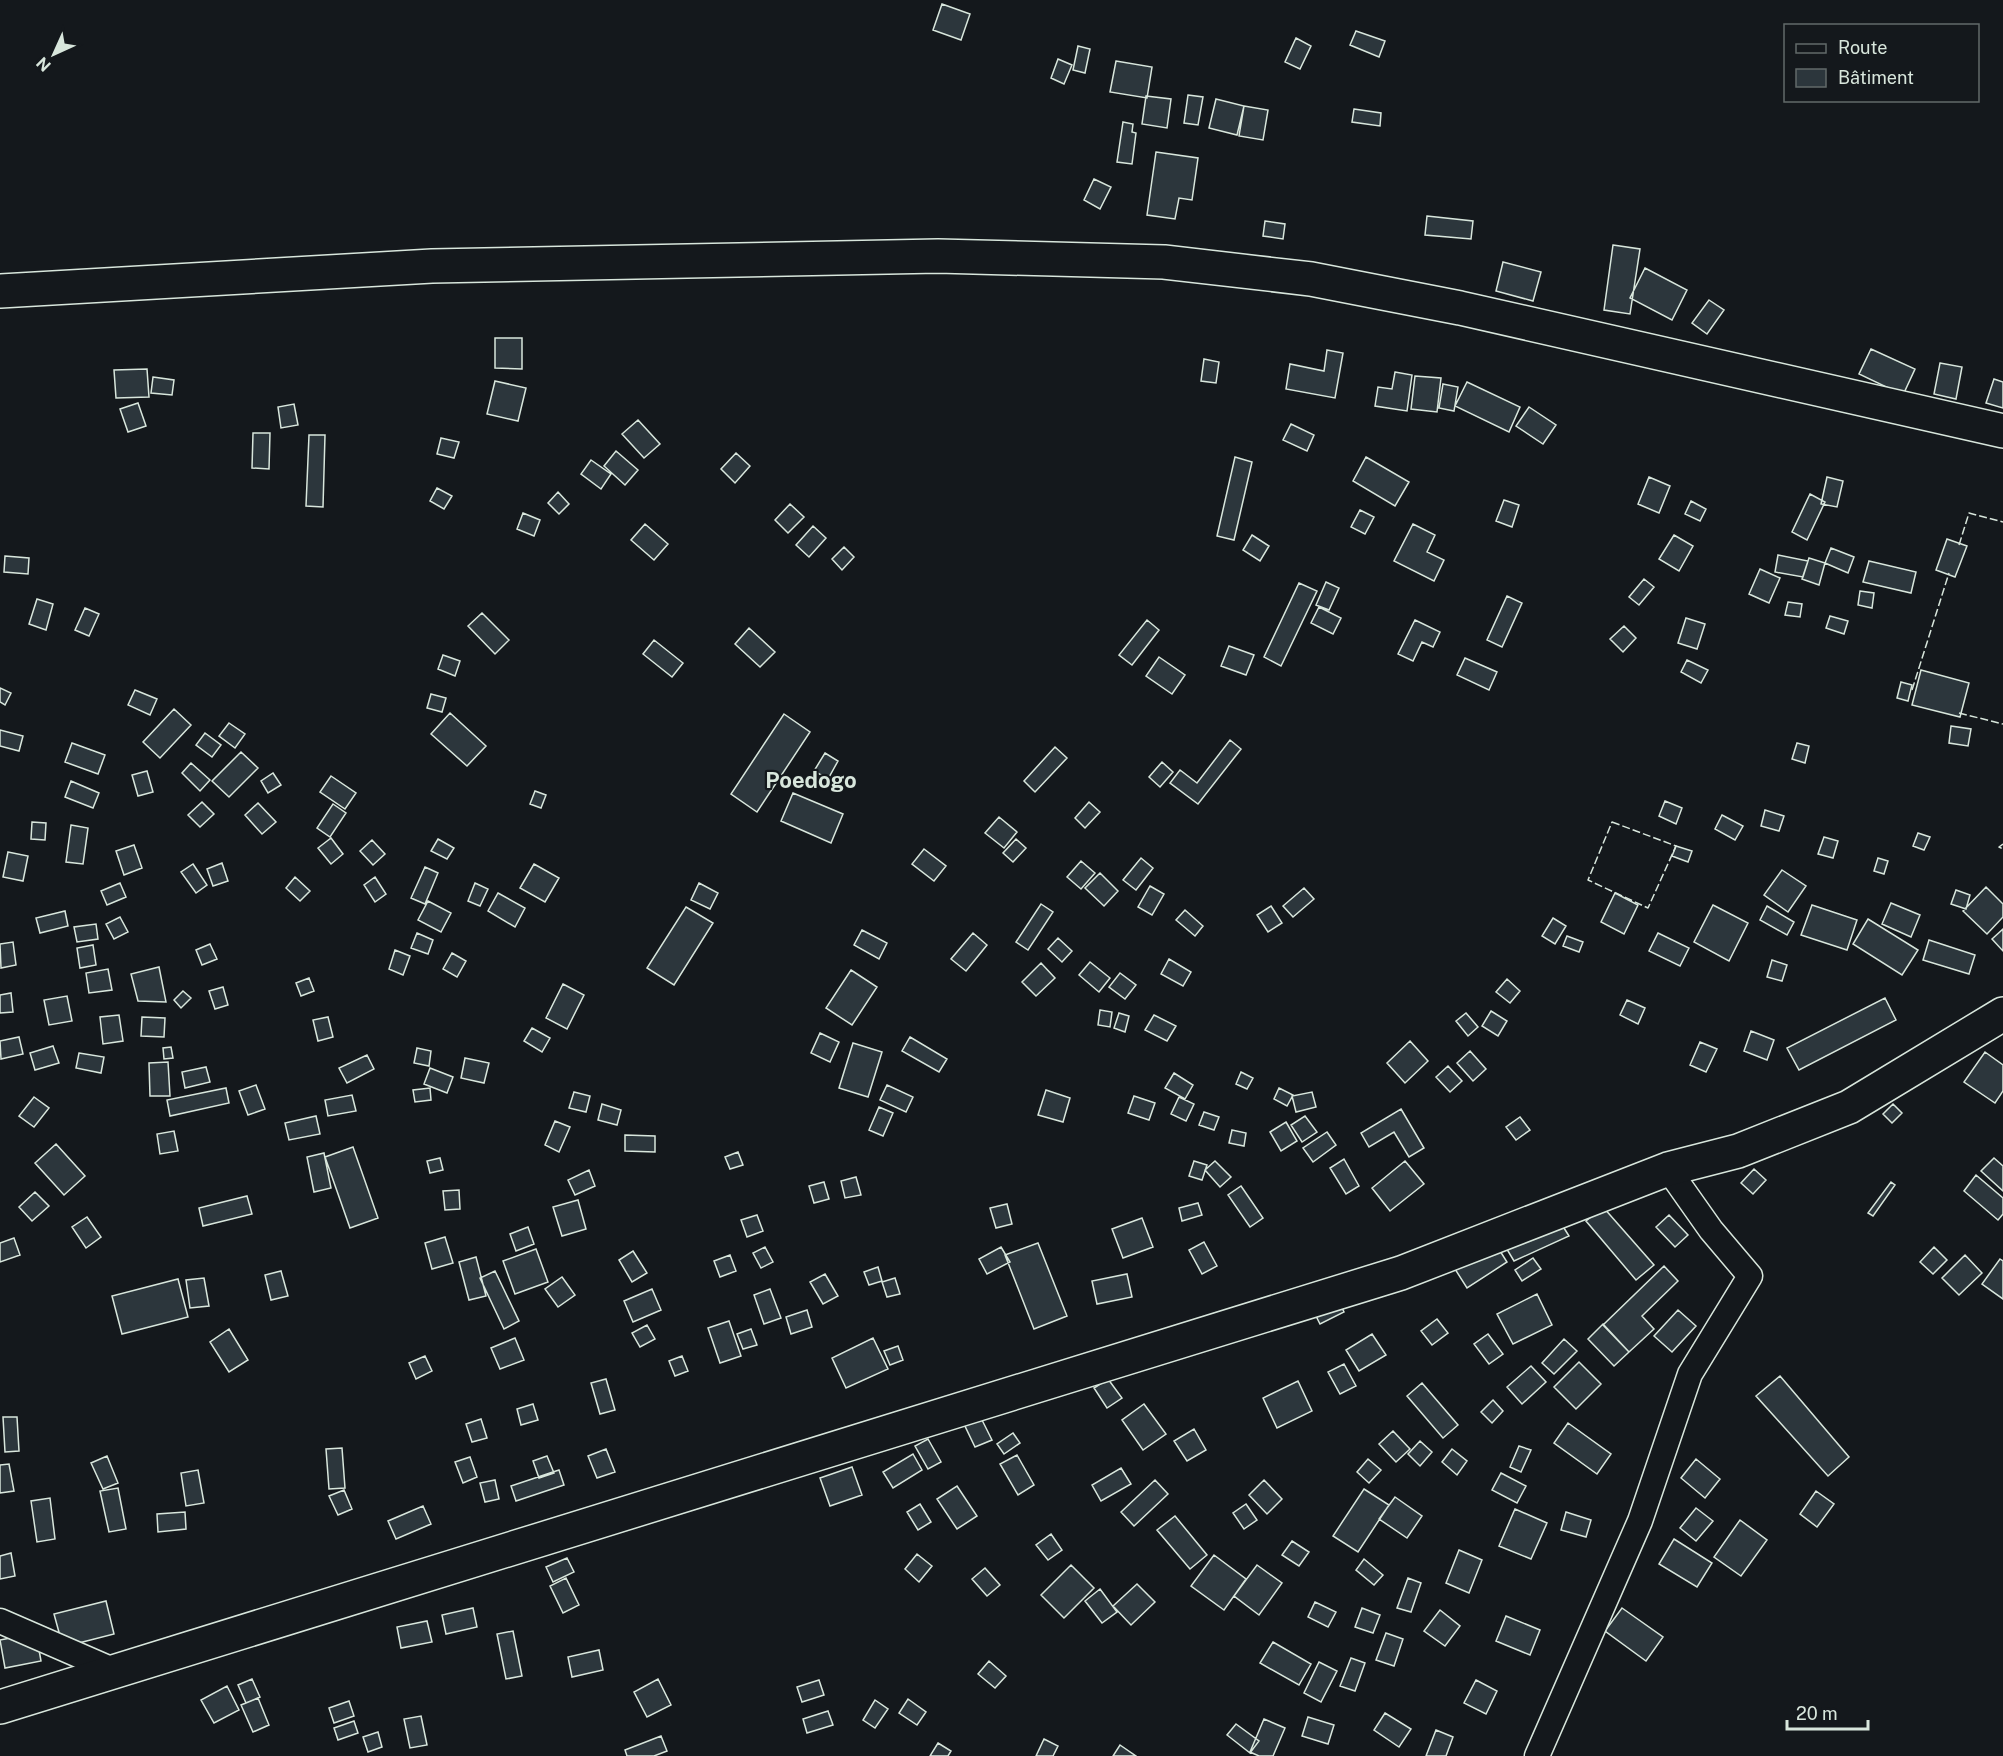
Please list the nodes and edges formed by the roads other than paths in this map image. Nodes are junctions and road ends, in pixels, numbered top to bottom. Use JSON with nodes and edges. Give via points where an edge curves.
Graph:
{"nodes":[{"id":1,"x":0,"y":291,"type":"edge"},
{"id":2,"x":2003,"y":431,"type":"edge"},
{"id":3,"x":2003,"y":1014,"type":"edge"},
{"id":4,"x":1668,"y":1169,"type":"junction"},
{"id":5,"x":0,"y":1621,"type":"edge"},
{"id":6,"x":115,"y":1671,"type":"junction"},
{"id":7,"x":0,"y":1707,"type":"edge"},
{"id":8,"x":1537,"y":1756,"type":"edge"}],
"edges":[{"from":1,"to":2,"type":"street","via":[[432,266],[938,256],[1164,262],[1311,279],[1460,308]]},
{"from":3,"to":4,"type":"street","via":[[1849,1107],[1738,1150]]},
{"from":4,"to":6,"type":"street","via":[[1401,1273]]},
{"from":4,"to":8,"type":"street","via":[[1750,1276],[1690,1374],[1640,1521]]},
{"from":5,"to":6,"type":"street"},
{"from":6,"to":7,"type":"street"}]}
